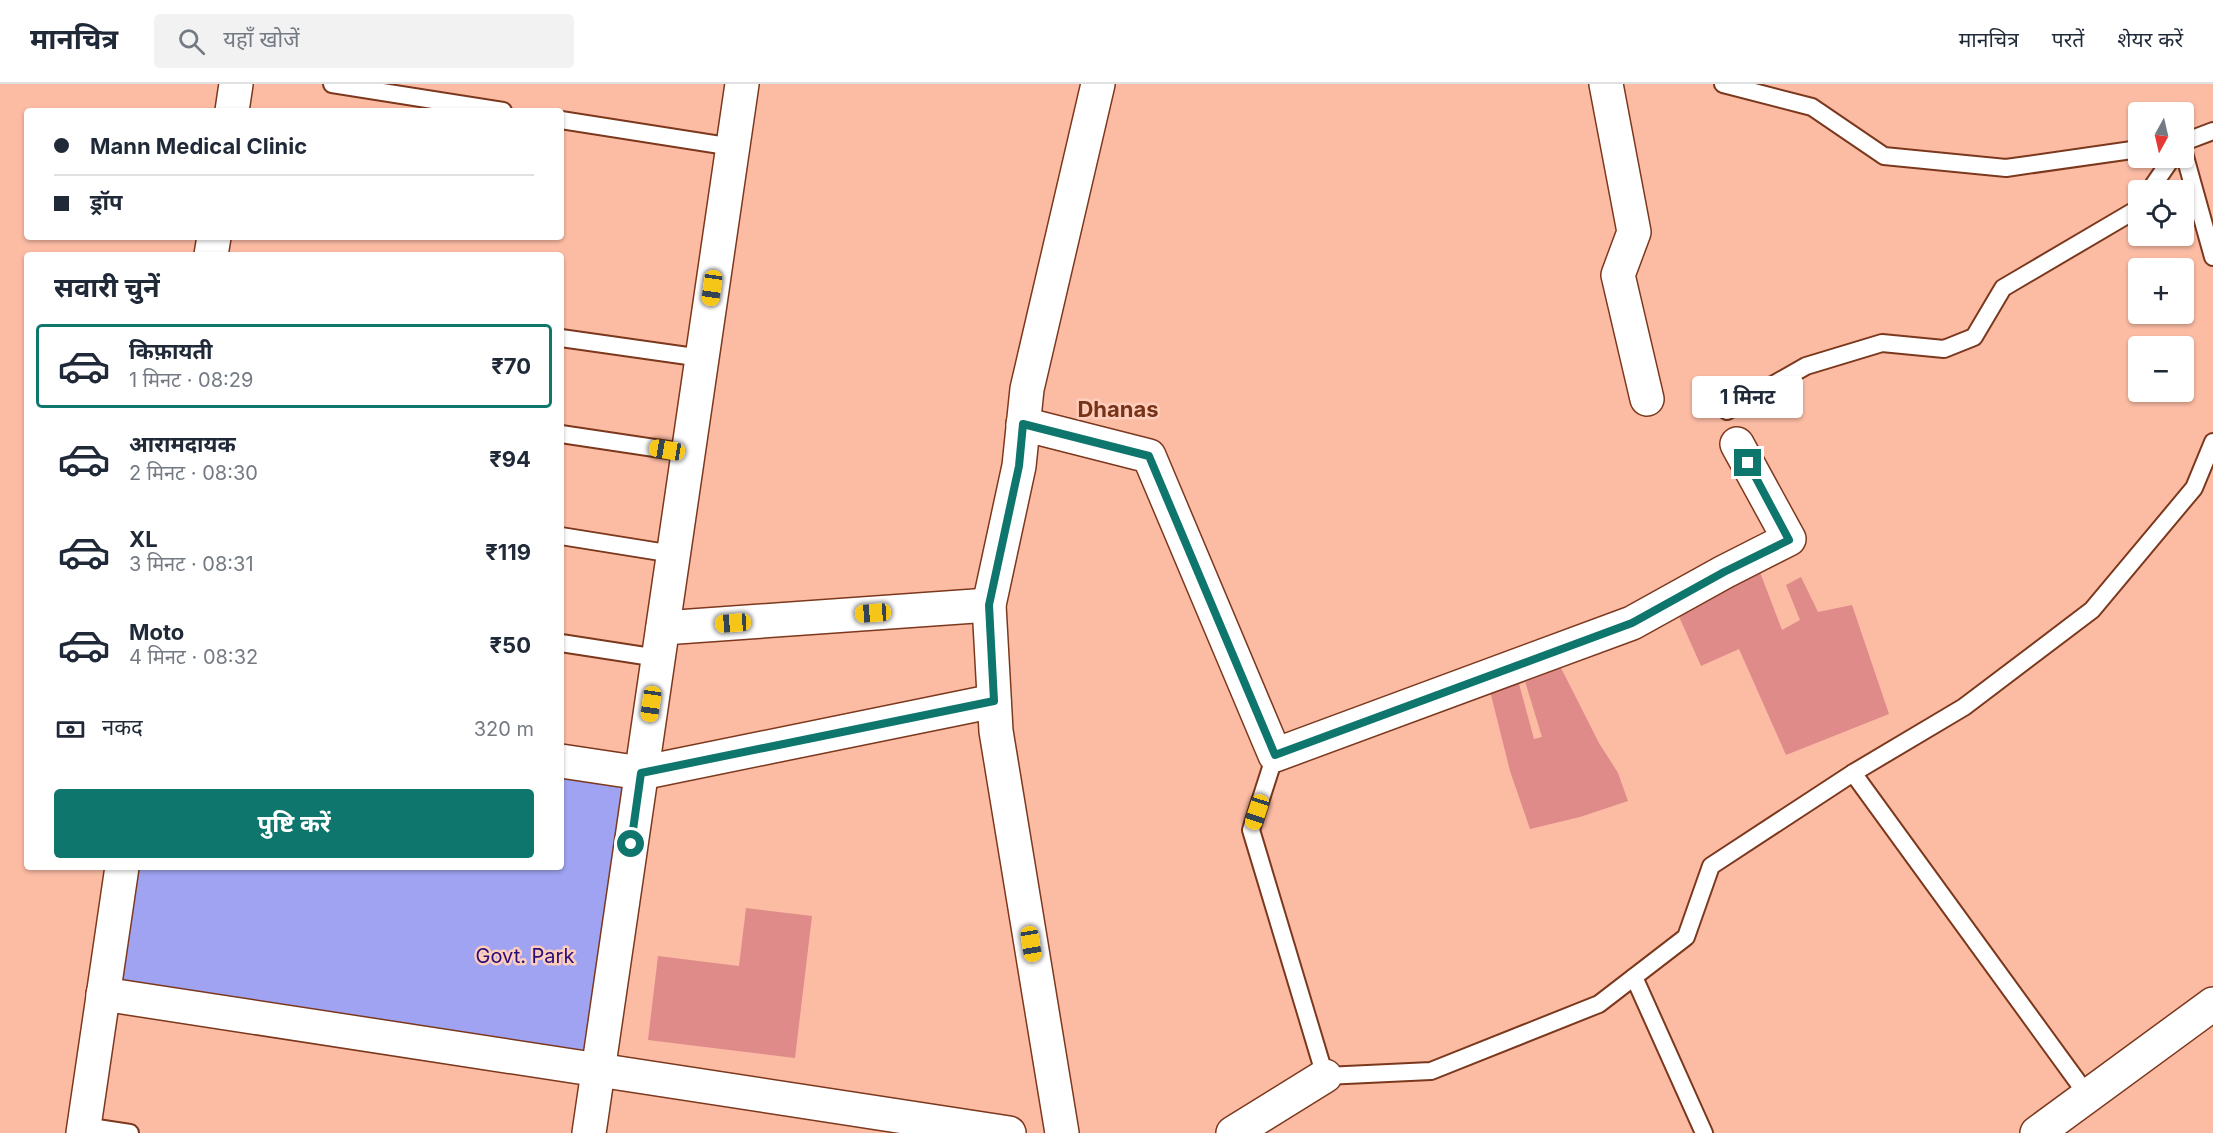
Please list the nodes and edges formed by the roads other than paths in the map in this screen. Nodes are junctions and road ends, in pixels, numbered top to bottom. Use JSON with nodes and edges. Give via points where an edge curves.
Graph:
{"nodes":[{"id":1,"x":236,"y":84,"type":"edge"},
{"id":2,"x":332,"y":84,"type":"edge"},
{"id":3,"x":742,"y":84,"type":"edge"},
{"id":4,"x":1098,"y":84,"type":"edge"},
{"id":5,"x":1606,"y":84,"type":"edge"},
{"id":6,"x":1723,"y":84,"type":"edge"},
{"id":7,"x":232,"y":108,"type":"edge"},
{"id":8,"x":484,"y":108,"type":"edge"},
{"id":9,"x":564,"y":120,"type":"edge"},
{"id":10,"x":2213,"y":131,"type":"edge"},
{"id":11,"x":2194,"y":138,"type":"edge"},
{"id":12,"x":733,"y":147,"type":"junction"},
{"id":13,"x":2128,"y":151,"type":"edge"},
{"id":14,"x":2188,"y":168,"type":"edge"},
{"id":15,"x":2128,"y":214,"type":"edge"},
{"id":16,"x":2213,"y":257,"type":"edge"},
{"id":17,"x":564,"y":338,"type":"edge"},
{"id":18,"x":702,"y":358,"type":"junction"},
{"id":19,"x":1647,"y":399,"type":"dead end"},
{"id":20,"x":1727,"y":411,"type":"dead end"},
{"id":21,"x":1023,"y":424,"type":"junction"},
{"id":22,"x":564,"y":434,"type":"edge"},
{"id":23,"x":2213,"y":442,"type":"edge"},
{"id":24,"x":1737,"y":444,"type":"dead end"},
{"id":25,"x":688,"y":453,"type":"junction"},
{"id":26,"x":564,"y":536,"type":"edge"},
{"id":27,"x":673,"y":554,"type":"junction"},
{"id":28,"x":989,"y":605,"type":"junction"},
{"id":29,"x":564,"y":643,"type":"edge"},
{"id":30,"x":660,"y":643,"type":"junction"},
{"id":31,"x":994,"y":701,"type":"junction"},
{"id":32,"x":1275,"y":755,"type":"junction"},
{"id":33,"x":564,"y":761,"type":"edge"},
{"id":34,"x":641,"y":773,"type":"junction"},
{"id":35,"x":1853,"y":773,"type":"junction"},
{"id":36,"x":122,"y":870,"type":"edge"},
{"id":37,"x":1634,"y":977,"type":"junction"},
{"id":38,"x":103,"y":994,"type":"junction"},
{"id":39,"x":2213,"y":1004,"type":"edge"},
{"id":40,"x":598,"y":1070,"type":"junction"},
{"id":41,"x":1325,"y":1076,"type":"junction"},
{"id":42,"x":2088,"y":1096,"type":"junction"},
{"id":43,"x":83,"y":1130,"type":"edge"},
{"id":44,"x":130,"y":1133,"type":"edge"},
{"id":45,"x":590,"y":1133,"type":"edge"},
{"id":46,"x":1009,"y":1133,"type":"edge"},
{"id":47,"x":1062,"y":1133,"type":"edge"},
{"id":48,"x":1233,"y":1133,"type":"edge"},
{"id":49,"x":1704,"y":1133,"type":"edge"},
{"id":50,"x":2037,"y":1133,"type":"edge"}],
"edges":[{"from":1,"to":7,"type":"street"},
{"from":2,"to":8,"type":"lane"},
{"from":3,"to":12,"type":"street"},
{"from":4,"to":21,"type":"street","via":[[1027,389]]},
{"from":5,"to":19,"type":"street","via":[[1634,232],[1618,275]]},
{"from":6,"to":13,"type":"lane","via":[[1812,108],[1884,156],[2006,168]]},
{"from":9,"to":12,"type":"lane"},
{"from":10,"to":11,"type":"lane"},
{"from":12,"to":18,"type":"street"},
{"from":14,"to":16,"type":"lane"},
{"from":15,"to":20,"type":"lane","via":[[2003,288],[1974,337],[1944,349],[1882,344],[1816,363]]},
{"from":17,"to":18,"type":"lane"},
{"from":18,"to":25,"type":"street"},
{"from":21,"to":28,"type":"street","via":[[1019,466]]},
{"from":21,"to":32,"type":"street","via":[[1149,456]]},
{"from":22,"to":25,"type":"lane"},
{"from":23,"to":35,"type":"lane","via":[[2194,488],[2092,610],[1964,707]]},
{"from":24,"to":32,"type":"street","via":[[1789,540],[1632,623]]},
{"from":25,"to":27,"type":"street"},
{"from":26,"to":27,"type":"lane"},
{"from":27,"to":30,"type":"street"},
{"from":28,"to":30,"type":"street"},
{"from":28,"to":31,"type":"street"},
{"from":29,"to":30,"type":"lane"},
{"from":30,"to":34,"type":"street"},
{"from":31,"to":34,"type":"street"},
{"from":31,"to":47,"type":"street"},
{"from":32,"to":41,"type":"lane","via":[[1251,830]]},
{"from":33,"to":34,"type":"street"},
{"from":34,"to":40,"type":"street"},
{"from":35,"to":37,"type":"lane","via":[[1711,866],[1686,937]]},
{"from":35,"to":42,"type":"lane"},
{"from":36,"to":38,"type":"street"},
{"from":37,"to":41,"type":"lane","via":[[1599,1004],[1431,1071]]},
{"from":37,"to":49,"type":"lane"},
{"from":38,"to":40,"type":"street"},
{"from":38,"to":43,"type":"street"},
{"from":39,"to":42,"type":"street"},
{"from":40,"to":45,"type":"street"},
{"from":40,"to":46,"type":"street"},
{"from":41,"to":48,"type":"street"},
{"from":42,"to":50,"type":"street"},
{"from":43,"to":44,"type":"lane"}]}
